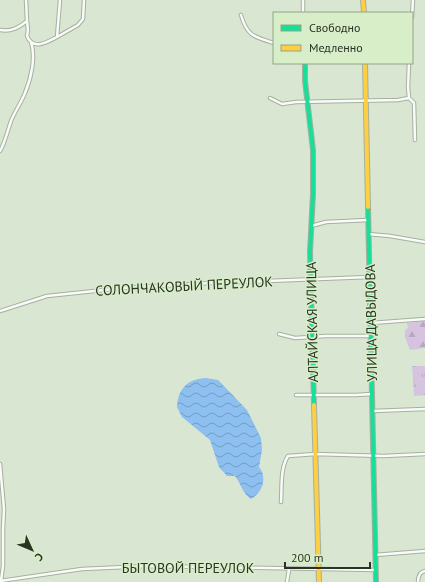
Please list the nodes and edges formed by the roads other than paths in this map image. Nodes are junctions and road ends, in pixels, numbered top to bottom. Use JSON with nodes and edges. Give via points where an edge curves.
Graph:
{"nodes":[{"id":1,"x":26,"y":0,"type":"edge"},
{"id":2,"x":60,"y":0,"type":"edge"},
{"id":3,"x":84,"y":0,"type":"edge"},
{"id":4,"x":303,"y":0,"type":"edge"},
{"id":5,"x":363,"y":0,"type":"edge"},
{"id":6,"x":413,"y":0,"type":"edge"},
{"id":7,"x":303,"y":12,"type":"edge"},
{"id":8,"x":364,"y":12,"type":"edge"},
{"id":9,"x":412,"y":12,"type":"edge"},
{"id":10,"x":241,"y":15,"type":"dead end"},
{"id":11,"x":26,"y":21,"type":"junction"},
{"id":12,"x":0,"y":30,"type":"edge"},
{"id":13,"x":57,"y":37,"type":"junction"},
{"id":14,"x":30,"y":42,"type":"junction"},
{"id":15,"x":273,"y":43,"type":"edge"},
{"id":16,"x":305,"y":64,"type":"edge"},
{"id":17,"x":365,"y":64,"type":"edge"},
{"id":18,"x":409,"y":64,"type":"edge"},
{"id":19,"x":270,"y":98,"type":"dead end"},
{"id":20,"x":409,"y":98,"type":"junction"},
{"id":21,"x":366,"y":101,"type":"junction"},
{"id":22,"x":308,"y":102,"type":"junction"},
{"id":23,"x":415,"y":140,"type":"dead end"},
{"id":24,"x":0,"y":152,"type":"edge"},
{"id":25,"x":368,"y":220,"type":"junction"},
{"id":26,"x":311,"y":226,"type":"junction"},
{"id":27,"x":368,"y":234,"type":"junction"},
{"id":28,"x":425,"y":242,"type":"edge"},
{"id":29,"x":370,"y":277,"type":"junction"},
{"id":30,"x":311,"y":279,"type":"junction"},
{"id":31,"x":0,"y":311,"type":"edge"},
{"id":32,"x":425,"y":319,"type":"edge"},
{"id":33,"x":371,"y":323,"type":"junction"},
{"id":34,"x":279,"y":334,"type":"dead end"},
{"id":35,"x":371,"y":336,"type":"junction"},
{"id":36,"x":312,"y":338,"type":"junction"},
{"id":37,"x":372,"y":394,"type":"junction"},
{"id":38,"x":296,"y":395,"type":"dead end"},
{"id":39,"x":314,"y":395,"type":"junction"},
{"id":40,"x":425,"y":409,"type":"edge"},
{"id":41,"x":373,"y":411,"type":"junction"},
{"id":42,"x":315,"y":454,"type":"junction"},
{"id":43,"x":425,"y":454,"type":"edge"},
{"id":44,"x":373,"y":455,"type":"junction"},
{"id":45,"x":0,"y":464,"type":"edge"},
{"id":46,"x":281,"y":502,"type":"dead end"},
{"id":47,"x":425,"y":551,"type":"edge"},
{"id":48,"x":376,"y":555,"type":"junction"},
{"id":49,"x":290,"y":568,"type":"junction"},
{"id":50,"x":319,"y":570,"type":"junction"},
{"id":51,"x":376,"y":570,"type":"junction"},
{"id":52,"x":425,"y":571,"type":"edge"},
{"id":53,"x":1,"y":582,"type":"edge"},
{"id":54,"x":286,"y":582,"type":"edge"},
{"id":55,"x":319,"y":582,"type":"edge"},
{"id":56,"x":376,"y":582,"type":"edge"},
{"id":57,"x":418,"y":582,"type":"edge"}],
"edges":[{"from":1,"to":11,"type":"street"},
{"from":2,"to":13,"type":"street"},
{"from":3,"to":13,"type":"street","via":[[84,19]]},
{"from":4,"to":7,"type":"street"},
{"from":5,"to":8,"type":"main road"},
{"from":6,"to":9,"type":"street"},
{"from":10,"to":15,"type":"street","via":[[245,27],[250,32],[258,38]]},
{"from":11,"to":12,"type":"street","via":[[8,31]]},
{"from":11,"to":14,"type":"street"},
{"from":13,"to":14,"type":"street","via":[[39,45]]},
{"from":14,"to":24,"type":"street","via":[[33,47],[33,60],[29,82]]},
{"from":16,"to":22,"type":"main road","name":"АЛТАЙСКАЯ УЛИЦА"},
{"from":17,"to":21,"type":"main road","name":"УЛИЦА ДАВЫДОВА"},
{"from":18,"to":20,"type":"street"},
{"from":19,"to":22,"type":"street","via":[[282,104]]},
{"from":20,"to":21,"type":"street"},
{"from":20,"to":23,"type":"street","via":[[414,103]]},
{"from":21,"to":22,"type":"street"},
{"from":21,"to":25,"type":"main road","name":"УЛИЦА ДАВЫДОВА"},
{"from":22,"to":26,"type":"main road","name":"АЛТАЙСКАЯ УЛИЦА","via":[[313,150]]},
{"from":25,"to":26,"type":"street","via":[[326,222]]},
{"from":25,"to":27,"type":"main road","name":"УЛИЦА ДАВЫДОВА"},
{"from":26,"to":30,"type":"main road","name":"АЛТАЙСКАЯ УЛИЦА"},
{"from":27,"to":28,"type":"street"},
{"from":27,"to":29,"type":"main road","name":"УЛИЦА ДАВЫДОВА"},
{"from":29,"to":30,"type":"street","name":"СОЛОНЧАКОВЫЙ ПЕРЕУЛОК"},
{"from":29,"to":33,"type":"main road","name":"УЛИЦА ДАВЫДОВА"},
{"from":30,"to":31,"type":"street","name":"СОЛОНЧАКОВЫЙ ПЕРЕУЛОК","via":[[123,288],[47,296]]},
{"from":30,"to":36,"type":"main road","name":"АЛТАЙСКАЯ УЛИЦА"},
{"from":32,"to":33,"type":"street"},
{"from":33,"to":35,"type":"main road","name":"УЛИЦА ДАВЫДОВА"},
{"from":34,"to":36,"type":"street","via":[[295,338]]},
{"from":35,"to":36,"type":"street"},
{"from":35,"to":37,"type":"main road","name":"УЛИЦА ДАВЫДОВА"},
{"from":36,"to":39,"type":"main road","name":"АЛТАЙСКАЯ УЛИЦА"},
{"from":37,"to":39,"type":"street"},
{"from":37,"to":41,"type":"main road","name":"УЛИЦА ДАВЫДОВА"},
{"from":38,"to":39,"type":"street"},
{"from":39,"to":42,"type":"main road","name":"АЛТАЙСКАЯ УЛИЦА"},
{"from":40,"to":41,"type":"street"},
{"from":41,"to":44,"type":"main road","name":"УЛИЦА ДАВЫДОВА"},
{"from":42,"to":44,"type":"street"},
{"from":42,"to":46,"type":"street","via":[[288,456],[283,474]]},
{"from":42,"to":50,"type":"main road","name":"АЛТАЙСКАЯ УЛИЦА"},
{"from":43,"to":44,"type":"street"},
{"from":44,"to":48,"type":"main road","name":"УЛИЦА ДАВЫДОВА"},
{"from":45,"to":53,"type":"street","via":[[4,509]]},
{"from":47,"to":48,"type":"street"},
{"from":48,"to":51,"type":"main road","name":"УЛИЦА ДАВЫДОВА"},
{"from":49,"to":50,"type":"street","name":"БЫТОВОЙ ПЕРЕУЛОК"},
{"from":49,"to":53,"type":"street","name":"БЫТОВОЙ ПЕРЕУЛОК","via":[[148,566],[82,569]]},
{"from":49,"to":54,"type":"street"},
{"from":50,"to":51,"type":"street","name":"БЫТОВОЙ ПЕРЕУЛОК"},
{"from":50,"to":55,"type":"main road","name":"АЛТАЙСКАЯ УЛИЦА"},
{"from":51,"to":56,"type":"main road","name":"УЛИЦА ДАВЫДОВА"},
{"from":52,"to":57,"type":"street","via":[[418,576]]}]}
